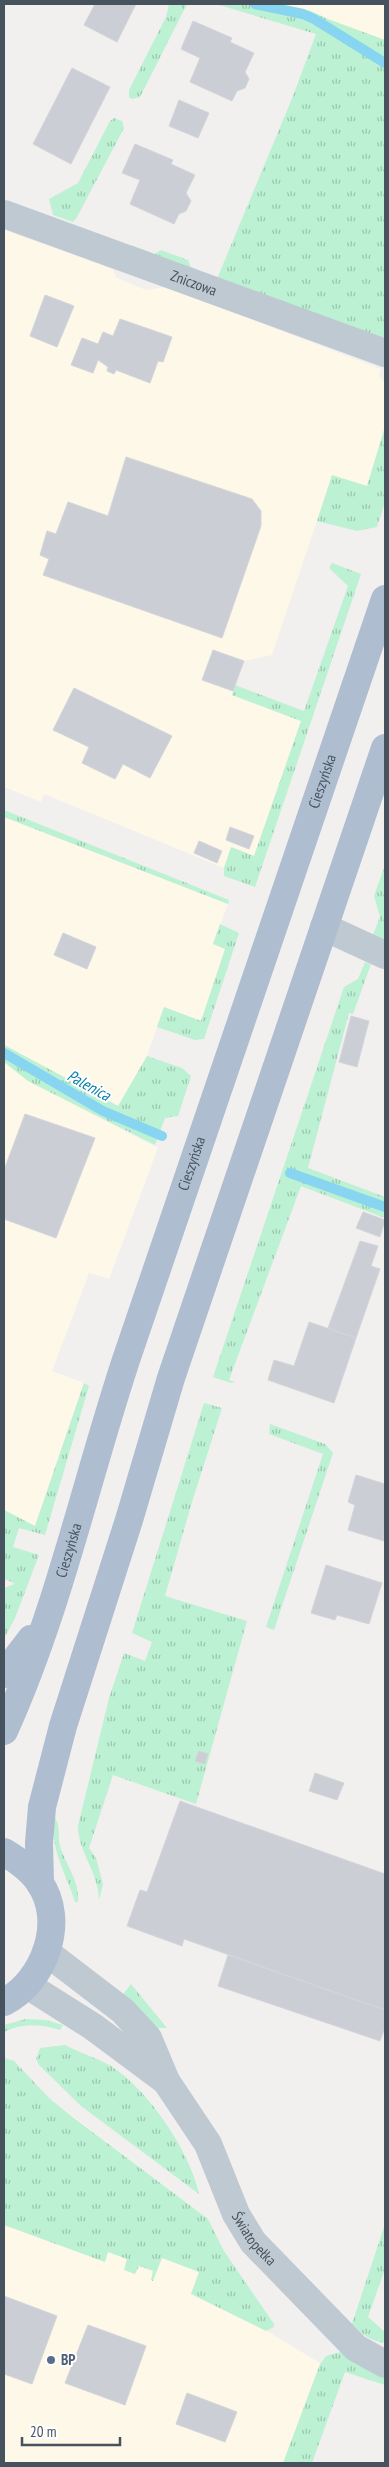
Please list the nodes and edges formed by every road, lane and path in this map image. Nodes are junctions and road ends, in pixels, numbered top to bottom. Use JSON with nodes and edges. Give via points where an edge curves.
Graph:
{"nodes":[{"id":1,"x":4,"y":214,"type":"edge"},
{"id":2,"x":385,"y":353,"type":"edge"},
{"id":3,"x":385,"y":599,"type":"edge"},
{"id":4,"x":385,"y":748,"type":"edge"},
{"id":5,"x":324,"y":927,"type":"junction"},
{"id":6,"x":385,"y":954,"type":"edge"},
{"id":7,"x":50,"y":1614,"type":"junction"},
{"id":8,"x":4,"y":1674,"type":"edge"},
{"id":9,"x":4,"y":1731,"type":"edge"},
{"id":10,"x":4,"y":1852,"type":"edge"},
{"id":11,"x":40,"y":1882,"type":"junction"},
{"id":12,"x":46,"y":1952,"type":"junction"},
{"id":13,"x":27,"y":1985,"type":"junction"},
{"id":14,"x":4,"y":2002,"type":"edge"},
{"id":15,"x":166,"y":2081,"type":"junction"},
{"id":16,"x":385,"y":2364,"type":"edge"}],
"edges":[{"from":1,"to":2,"type":"street","name":"Zniczowa"},
{"from":3,"to":7,"type":"main road","name":"Cieszyńska","via":[[124,1364]]},
{"from":4,"to":5,"type":"main road"},
{"from":5,"to":6,"type":"street"},
{"from":5,"to":11,"type":"main road","via":[[171,1378],[63,1726],[42,1807]]},
{"from":7,"to":8,"type":"main road"},
{"from":7,"to":9,"type":"main road","name":"Cieszyńska"},
{"from":10,"to":11,"type":"main road","via":[[25,1866]]},
{"from":11,"to":12,"type":"main road","via":[[50,1917]]},
{"from":12,"to":13,"type":"main road","via":[[39,1970]]},
{"from":12,"to":15,"type":"street","name":"Światopełka","via":[[103,1994],[136,2024],[148,2038]]},
{"from":13,"to":14,"type":"main road"},
{"from":13,"to":15,"type":"street","name":"Światopełka","via":[[92,2026]]},
{"from":15,"to":16,"type":"street","name":"Światopełka","via":[[208,2144],[236,2214],[253,2242],[356,2348]]}]}
